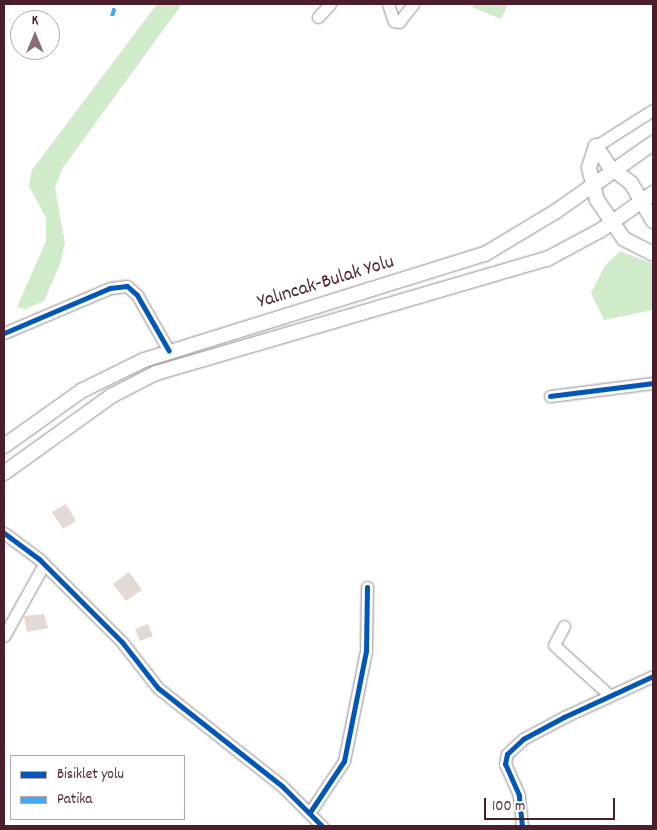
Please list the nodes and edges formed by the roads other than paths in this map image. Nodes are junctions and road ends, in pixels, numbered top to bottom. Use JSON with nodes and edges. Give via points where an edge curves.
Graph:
{"nodes":[{"id":1,"x":330,"y":4,"type":"edge"},
{"id":2,"x":388,"y":4,"type":"edge"},
{"id":3,"x":413,"y":4,"type":"edge"},
{"id":4,"x":318,"y":18,"type":"dead end"},
{"id":5,"x":653,"y":110,"type":"edge"},
{"id":6,"x":653,"y":144,"type":"edge"},
{"id":7,"x":596,"y":146,"type":"junction"},
{"id":8,"x":615,"y":170,"type":"junction"},
{"id":9,"x":592,"y":188,"type":"junction"},
{"id":10,"x":653,"y":193,"type":"edge"},
{"id":11,"x":642,"y":202,"type":"junction"},
{"id":12,"x":653,"y":221,"type":"edge"},
{"id":13,"x":614,"y":222,"type":"junction"},
{"id":14,"x":653,"y":254,"type":"edge"},
{"id":15,"x":4,"y":333,"type":"edge"},
{"id":16,"x":169,"y":351,"type":"junction"},
{"id":17,"x":653,"y":383,"type":"edge"},
{"id":18,"x":550,"y":396,"type":"dead end"},
{"id":19,"x":4,"y":446,"type":"edge"},
{"id":20,"x":4,"y":473,"type":"edge"},
{"id":21,"x":4,"y":533,"type":"edge"},
{"id":22,"x":44,"y":564,"type":"junction"},
{"id":23,"x":367,"y":587,"type":"dead end"},
{"id":24,"x":564,"y":626,"type":"dead end"},
{"id":25,"x":4,"y":636,"type":"edge"},
{"id":26,"x":653,"y":676,"type":"edge"},
{"id":27,"x":608,"y":694,"type":"junction"},
{"id":28,"x":310,"y":812,"type":"junction"},
{"id":29,"x":322,"y":826,"type":"edge"},
{"id":30,"x":522,"y":826,"type":"edge"}],
"edges":[{"from":1,"to":4,"type":"street"},
{"from":2,"to":3,"type":"street","via":[[394,21],[400,22]]},
{"from":5,"to":7,"type":"street"},
{"from":6,"to":8,"type":"main road","name":"Yalıncak-Bulak Yolu"},
{"from":7,"to":8,"type":"main road"},
{"from":7,"to":9,"type":"main road","via":[[589,162]]},
{"from":8,"to":9,"type":"main road","name":"Yalıncak-Bulak Yolu"},
{"from":8,"to":11,"type":"main road","via":[[631,183]]},
{"from":9,"to":13,"type":"main road"},
{"from":9,"to":16,"type":"main road","name":"Yalıncak-Bulak Yolu","via":[[485,254]]},
{"from":10,"to":11,"type":"main road","name":"Yalıncak-Bulak Yolu"},
{"from":11,"to":12,"type":"main road"},
{"from":11,"to":13,"type":"main road","name":"Yalıncak-Bulak Yolu"},
{"from":13,"to":14,"type":"main road","via":[[624,239]]},
{"from":13,"to":20,"type":"main road","name":"Yalıncak-Bulak Yolu","via":[[555,255],[489,278],[156,373],[111,396]]},
{"from":15,"to":16,"type":"street","via":[[110,288],[127,286],[138,295]]},
{"from":16,"to":19,"type":"main road","name":"Yalıncak-Bulak Yolu","via":[[81,391]]},
{"from":17,"to":18,"type":"street"},
{"from":21,"to":22,"type":"street"},
{"from":22,"to":25,"type":"street"},
{"from":22,"to":28,"type":"street","via":[[122,642],[158,688]]},
{"from":23,"to":28,"type":"street","via":[[370,613],[366,651],[344,761]]},
{"from":24,"to":27,"type":"street","via":[[554,645]]},
{"from":26,"to":27,"type":"street"},
{"from":27,"to":30,"type":"street","via":[[523,739],[507,754],[505,764],[519,795]]},
{"from":28,"to":29,"type":"street"}]}
